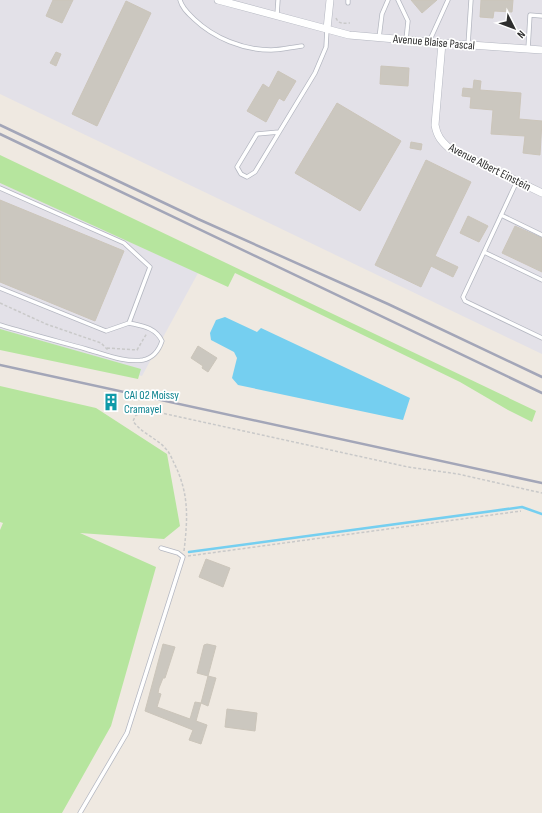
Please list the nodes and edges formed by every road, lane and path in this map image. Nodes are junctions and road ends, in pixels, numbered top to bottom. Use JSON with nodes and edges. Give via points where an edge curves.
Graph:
{"nodes":[{"id":1,"x":180,"y":0,"type":"edge"},
{"id":2,"x":218,"y":0,"type":"edge"},
{"id":3,"x":278,"y":0,"type":"edge"},
{"id":4,"x":330,"y":0,"type":"edge"},
{"id":5,"x":388,"y":0,"type":"edge"},
{"id":6,"x":398,"y":0,"type":"edge"},
{"id":7,"x":448,"y":0,"type":"edge"},
{"id":8,"x":471,"y":0,"type":"edge"},
{"id":9,"x":230,"y":1,"type":"edge"},
{"id":10,"x":277,"y":15,"type":"junction"},
{"id":11,"x":335,"y":15,"type":"dead end"},
{"id":12,"x":542,"y":16,"type":"edge"},
{"id":13,"x":350,"y":23,"type":"dead end"},
{"id":14,"x":327,"y":30,"type":"junction"},
{"id":15,"x":379,"y":38,"type":"junction"},
{"id":16,"x":406,"y":40,"type":"junction"},
{"id":17,"x":429,"y":42,"type":"junction"},
{"id":18,"x":442,"y":43,"type":"junction"},
{"id":19,"x":468,"y":45,"type":"junction"},
{"id":20,"x":302,"y":46,"type":"dead end"},
{"id":21,"x":528,"y":49,"type":"junction"},
{"id":22,"x":542,"y":50,"type":"edge"},
{"id":23,"x":279,"y":132,"type":"junction"},
{"id":24,"x":517,"y":181,"type":"junction"},
{"id":25,"x":0,"y":188,"type":"edge"},
{"id":26,"x":542,"y":193,"type":"edge"},
{"id":27,"x":501,"y":215,"type":"junction"},
{"id":28,"x":542,"y":235,"type":"edge"},
{"id":29,"x":484,"y":252,"type":"junction"},
{"id":30,"x":542,"y":280,"type":"edge"},
{"id":31,"x":0,"y":288,"type":"edge"},
{"id":32,"x":0,"y":303,"type":"edge"},
{"id":33,"x":129,"y":323,"type":"junction"},
{"id":34,"x":0,"y":325,"type":"edge"},
{"id":35,"x":150,"y":328,"type":"junction"},
{"id":36,"x":542,"y":338,"type":"edge"},
{"id":37,"x":107,"y":348,"type":"junction"},
{"id":38,"x":109,"y":356,"type":"junction"},
{"id":39,"x":542,"y":493,"type":"edge"},
{"id":40,"x":521,"y":511,"type":"dead end"},
{"id":41,"x":162,"y":548,"type":"dead end"},
{"id":42,"x":183,"y":556,"type":"junction"},
{"id":43,"x":80,"y":813,"type":"edge"}],
"edges":[{"from":1,"to":20,"type":"lane","via":[[181,6],[199,24],[218,37],[242,46],[271,50]]},
{"from":2,"to":9,"type":"street","name":"Avenue Blaise Pascal"},
{"from":3,"to":10,"type":"lane"},
{"from":4,"to":14,"type":"street"},
{"from":5,"to":15,"type":"lane","via":[[382,14]]},
{"from":6,"to":16,"type":"lane","via":[[408,21]]},
{"from":7,"to":17,"type":"lane"},
{"from":8,"to":19,"type":"lane"},
{"from":9,"to":10,"type":"street","name":"Avenue Blaise Pascal"},
{"from":10,"to":14,"type":"street","name":"Avenue Blaise Pascal"},
{"from":11,"to":13,"type":"path","via":[[341,24]]},
{"from":12,"to":21,"type":"lane","via":[[530,15]]},
{"from":14,"to":15,"type":"street","name":"Avenue Blaise Pascal"},
{"from":14,"to":23,"type":"lane","via":[[326,46],[314,73]]},
{"from":15,"to":16,"type":"street","name":"Avenue Blaise Pascal"},
{"from":16,"to":17,"type":"street","name":"Avenue Blaise Pascal"},
{"from":17,"to":18,"type":"street","name":"Avenue Blaise Pascal"},
{"from":18,"to":19,"type":"street","name":"Avenue Blaise Pascal"},
{"from":18,"to":24,"type":"street","name":"Avenue Albert Einstein","via":[[436,134],[449,148]]},
{"from":19,"to":21,"type":"street","name":"Avenue Blaise Pascal"},
{"from":21,"to":22,"type":"street","name":"Avenue Blaise Pascal"},
{"from":23,"to":23,"type":"lane","via":[[257,134],[237,167],[241,174],[247,177],[255,172]]},
{"from":24,"to":26,"type":"street","name":"Avenue Albert Einstein"},
{"from":24,"to":27,"type":"lane"},
{"from":25,"to":33,"type":"lane","via":[[124,243],[150,267]]},
{"from":27,"to":28,"type":"lane"},
{"from":27,"to":29,"type":"lane"},
{"from":29,"to":30,"type":"lane"},
{"from":29,"to":36,"type":"lane","via":[[463,298],[465,301]]},
{"from":31,"to":33,"type":"lane","via":[[106,331]]},
{"from":32,"to":37,"type":"path","via":[[46,324],[101,343]]},
{"from":33,"to":35,"type":"lane"},
{"from":34,"to":38,"type":"lane"},
{"from":35,"to":37,"type":"path","via":[[137,350]]},
{"from":35,"to":38,"type":"lane","via":[[162,341],[154,355],[144,360]]},
{"from":37,"to":38,"type":"path"},
{"from":39,"to":42,"type":"path","via":[[458,474],[408,468],[157,412],[141,413],[136,415],[133,421],[167,450],[179,473],[187,499]]},
{"from":40,"to":42,"type":"path"},
{"from":41,"to":42,"type":"lane"},
{"from":42,"to":43,"type":"lane","via":[[127,733]]}]}
